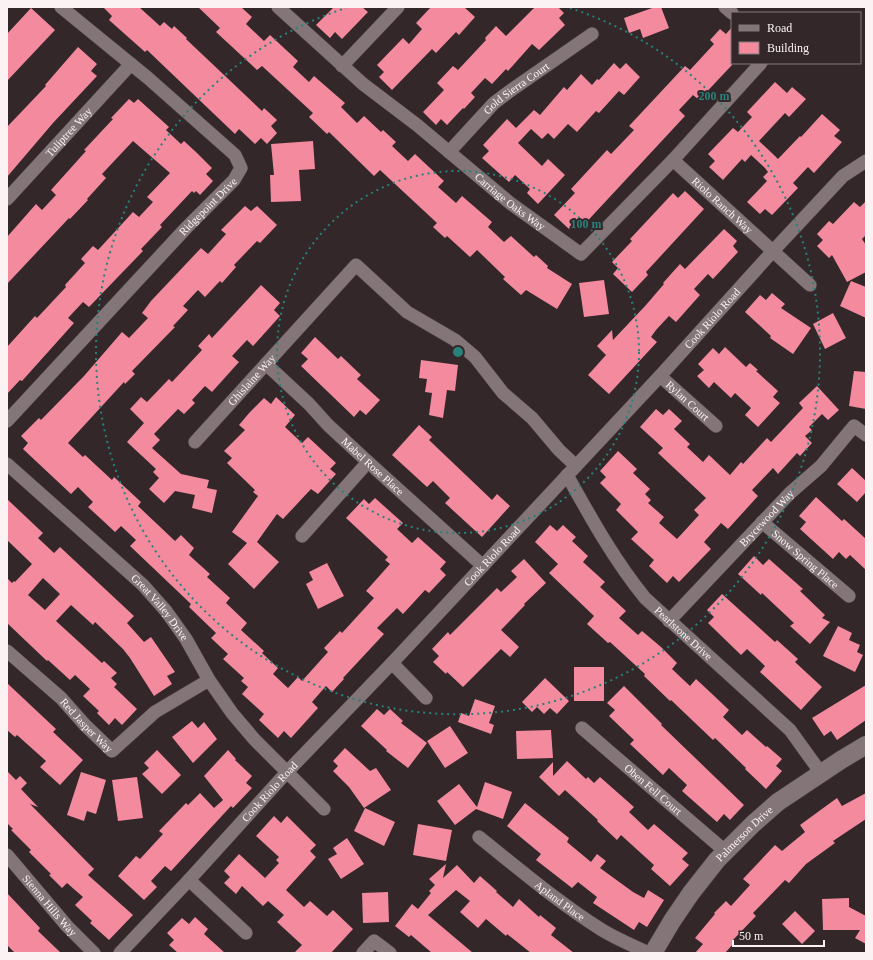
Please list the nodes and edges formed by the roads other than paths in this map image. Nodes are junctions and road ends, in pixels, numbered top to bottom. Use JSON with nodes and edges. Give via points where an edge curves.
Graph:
{"nodes":[{"id":1,"x":61,"y":7,"type":"edge"},
{"id":2,"x":278,"y":7,"type":"edge"},
{"id":3,"x":398,"y":7,"type":"edge"},
{"id":4,"x":592,"y":34,"type":"dead end"},
{"id":5,"x":131,"y":64,"type":"junction"},
{"id":6,"x":760,"y":64,"type":"edge"},
{"id":7,"x":342,"y":66,"type":"junction"},
{"id":8,"x":449,"y":152,"type":"junction"},
{"id":9,"x":673,"y":160,"type":"junction"},
{"id":10,"x":866,"y":161,"type":"edge"},
{"id":11,"x":7,"y":199,"type":"edge"},
{"id":12,"x":773,"y":251,"type":"junction"},
{"id":13,"x":810,"y":285,"type":"dead end"},
{"id":14,"x":266,"y":364,"type":"junction"},
{"id":15,"x":660,"y":376,"type":"junction"},
{"id":16,"x":7,"y":421,"type":"edge"},
{"id":17,"x":716,"y":426,"type":"dead end"},
{"id":18,"x":866,"y":435,"type":"edge"},
{"id":19,"x":195,"y":442,"type":"dead end"},
{"id":20,"x":368,"y":462,"type":"junction"},
{"id":21,"x":7,"y":464,"type":"edge"},
{"id":22,"x":572,"y":471,"type":"junction"},
{"id":23,"x":762,"y":522,"type":"junction"},
{"id":24,"x":302,"y":536,"type":"dead end"},
{"id":25,"x":483,"y":566,"type":"junction"},
{"id":26,"x":849,"y":596,"type":"dead end"},
{"id":27,"x":669,"y":621,"type":"junction"},
{"id":28,"x":7,"y":651,"type":"edge"},
{"id":29,"x":392,"y":664,"type":"junction"},
{"id":30,"x":209,"y":680,"type":"junction"},
{"id":31,"x":426,"y":698,"type":"dead end"},
{"id":32,"x":582,"y":728,"type":"dead end"},
{"id":33,"x":866,"y":745,"type":"edge"},
{"id":34,"x":287,"y":772,"type":"junction"},
{"id":35,"x":821,"y":773,"type":"junction"},
{"id":36,"x":324,"y":809,"type":"dead end"},
{"id":37,"x":479,"y":838,"type":"dead end"},
{"id":38,"x":725,"y":851,"type":"junction"},
{"id":39,"x":7,"y":855,"type":"edge"},
{"id":40,"x":189,"y":880,"type":"junction"},
{"id":41,"x":246,"y":933,"type":"dead end"},
{"id":42,"x":94,"y":953,"type":"edge"},
{"id":43,"x":120,"y":953,"type":"edge"},
{"id":44,"x":363,"y":953,"type":"edge"},
{"id":45,"x":390,"y":953,"type":"edge"},
{"id":46,"x":649,"y":953,"type":"edge"},
{"id":47,"x":653,"y":953,"type":"edge"}],
"edges":[{"from":1,"to":5,"type":"street","name":"Ridgepoint Drive"},
{"from":2,"to":7,"type":"street","name":"Carriage Oaks Way"},
{"from":3,"to":7,"type":"street"},
{"from":4,"to":8,"type":"street","name":"Gold Sierra Court","via":[[494,103]]},
{"from":5,"to":11,"type":"street","name":"Tuliptree Way"},
{"from":5,"to":16,"type":"street","name":"Ridgepoint Drive","via":[[235,154],[241,168],[234,180],[186,227]]},
{"from":6,"to":9,"type":"street","name":"Carriage Oaks Way"},
{"from":7,"to":8,"type":"street","name":"Carriage Oaks Way"},
{"from":8,"to":9,"type":"street","name":"Carriage Oaks Way","via":[[510,204],[581,254]]},
{"from":9,"to":12,"type":"street","name":"Riolo Ranch Way"},
{"from":10,"to":12,"type":"street","name":"Cook Riolo Road","via":[[843,176]]},
{"from":12,"to":13,"type":"street","name":"Riolo Ranch Way"},
{"from":12,"to":15,"type":"street","name":"Cook Riolo Road"},
{"from":14,"to":19,"type":"street","name":"Ghislaine Way"},
{"from":14,"to":20,"type":"street","name":"Mabel Rose Place"},
{"from":14,"to":22,"type":"street","name":"Ghislaine Way","via":[[356,265],[407,312],[455,340],[475,357],[503,393],[532,418],[559,450]]},
{"from":15,"to":17,"type":"street","name":"Rylan Court"},
{"from":15,"to":22,"type":"street","name":"Cook Riolo Road"},
{"from":18,"to":23,"type":"street","name":"Brycewood Way","via":[[854,426],[821,466]]},
{"from":20,"to":24,"type":"street"},
{"from":20,"to":25,"type":"street","name":"Mabel Rose Place"},
{"from":21,"to":30,"type":"street","name":"Great Valley Drive","via":[[143,585],[186,639]]},
{"from":22,"to":25,"type":"street","name":"Cook Riolo Road"},
{"from":22,"to":27,"type":"street","name":"Pearlstone Drive","via":[[606,544],[626,576]]},
{"from":23,"to":26,"type":"street","name":"Snow Spring Place"},
{"from":23,"to":27,"type":"street","name":"Brycewood Way"},
{"from":25,"to":29,"type":"street","name":"Cook Riolo Road"},
{"from":27,"to":35,"type":"street","name":"Pearlstone Drive","via":[[790,730]]},
{"from":28,"to":30,"type":"street","name":"Red Jasper Way","via":[[61,698],[84,725],[112,751],[155,712]]},
{"from":29,"to":31,"type":"street"},
{"from":29,"to":34,"type":"street","name":"Cook Riolo Road"},
{"from":30,"to":34,"type":"street","name":"Great Valley Drive","via":[[254,739]]},
{"from":32,"to":38,"type":"street","name":"Oben Fell Court"},
{"from":33,"to":35,"type":"street","name":"Palmerson Drive"},
{"from":34,"to":36,"type":"street","name":"Great Valley Drive"},
{"from":34,"to":40,"type":"street","name":"Cook Riolo Road"},
{"from":35,"to":38,"type":"street","name":"Palmerson Drive","via":[[778,802]]},
{"from":37,"to":46,"type":"street","name":"Apland Place","via":[[579,915],[628,944]]},
{"from":38,"to":47,"type":"street","name":"Palmerson Drive","via":[[691,893]]},
{"from":39,"to":42,"type":"street","name":"Sienna Hills Way","via":[[67,926]]},
{"from":40,"to":41,"type":"street"},
{"from":40,"to":43,"type":"street","name":"Cook Riolo Road"},
{"from":44,"to":45,"type":"street","via":[[374,941]]}]}
